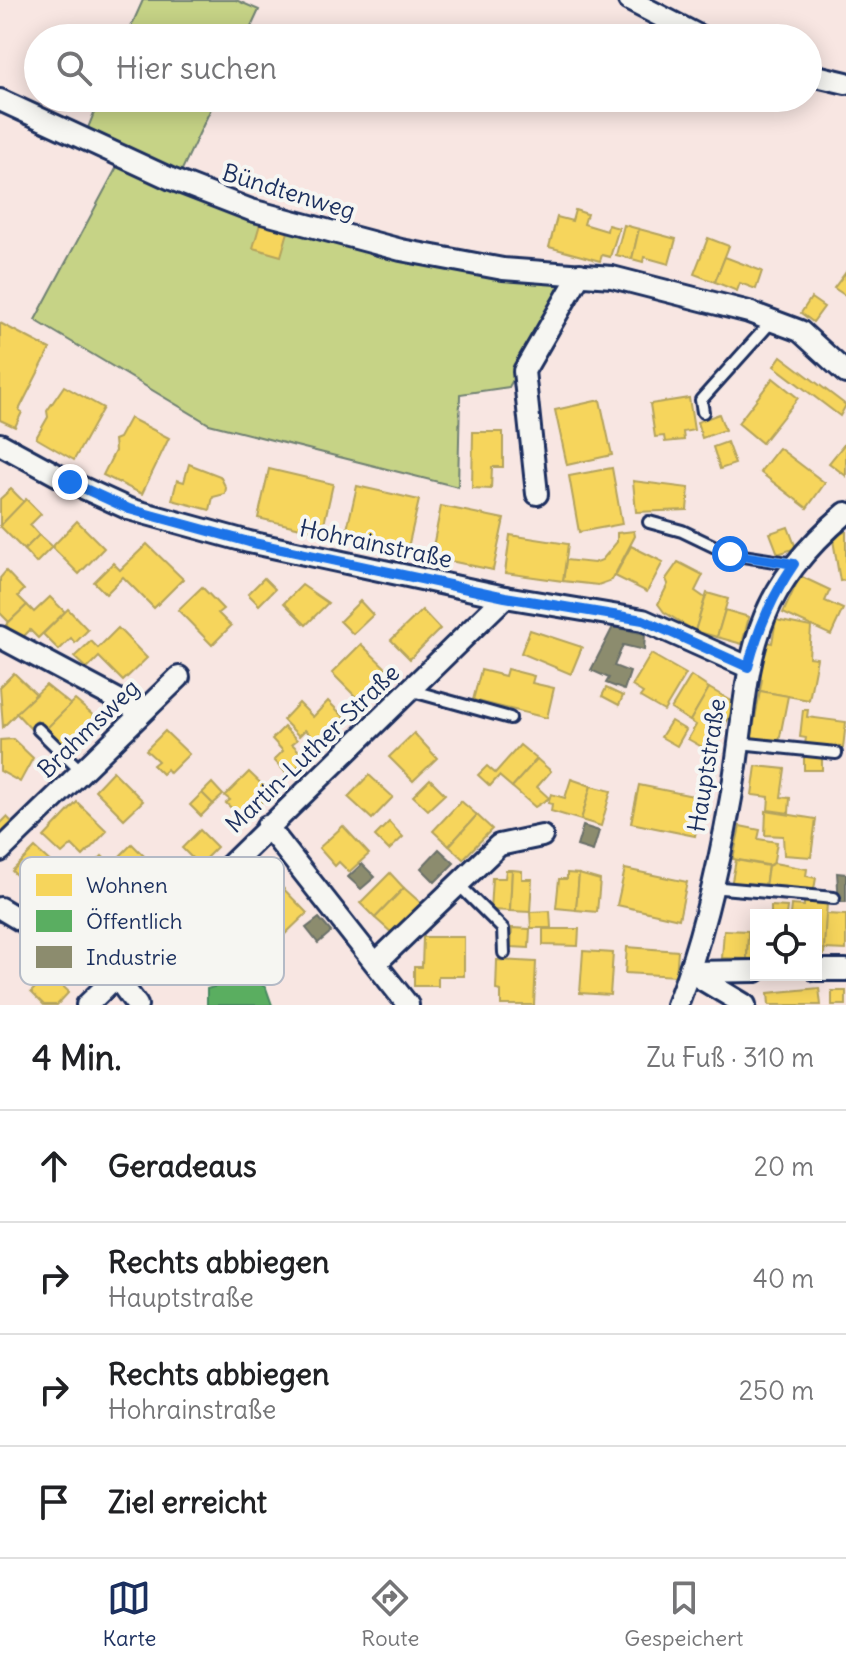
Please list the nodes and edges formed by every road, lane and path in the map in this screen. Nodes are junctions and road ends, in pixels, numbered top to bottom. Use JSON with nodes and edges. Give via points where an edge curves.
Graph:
{"nodes":[{"id":1,"x":629,"y":0,"type":"edge"},
{"id":2,"x":676,"y":24,"type":"edge"},
{"id":3,"x":822,"y":77,"type":"edge"},
{"id":4,"x":846,"y":83,"type":"edge"},
{"id":5,"x":0,"y":100,"type":"edge"},
{"id":6,"x":24,"y":111,"type":"edge"},
{"id":7,"x":26,"y":112,"type":"edge"},
{"id":8,"x":580,"y":274,"type":"junction"},
{"id":9,"x":773,"y":321,"type":"junction"},
{"id":10,"x":846,"y":373,"type":"edge"},
{"id":11,"x":703,"y":412,"type":"dead end"},
{"id":12,"x":0,"y":444,"type":"edge"},
{"id":13,"x":537,"y":494,"type":"dead end"},
{"id":14,"x":846,"y":513,"type":"edge"},
{"id":15,"x":649,"y":522,"type":"dead end"},
{"id":16,"x":794,"y":564,"type":"junction"},
{"id":17,"x":505,"y":597,"type":"junction"},
{"id":18,"x":0,"y":637,"type":"edge"},
{"id":19,"x":748,"y":667,"type":"junction"},
{"id":20,"x":179,"y":677,"type":"dead end"},
{"id":21,"x":409,"y":690,"type":"junction"},
{"id":22,"x":141,"y":712,"type":"junction"},
{"id":23,"x":510,"y":718,"type":"dead end"},
{"id":24,"x":38,"y":729,"type":"dead end"},
{"id":25,"x":738,"y":743,"type":"junction"},
{"id":26,"x":836,"y":753,"type":"dead end"},
{"id":27,"x":81,"y":771,"type":"junction"},
{"id":28,"x":267,"y":826,"type":"junction"},
{"id":29,"x":542,"y":836,"type":"dead end"},
{"id":30,"x":0,"y":851,"type":"edge"},
{"id":31,"x":236,"y":857,"type":"edge"},
{"id":32,"x":458,"y":884,"type":"junction"},
{"id":33,"x":710,"y":887,"type":"junction"},
{"id":34,"x":834,"y":898,"type":"dead end"},
{"id":35,"x":0,"y":908,"type":"edge"},
{"id":36,"x":20,"y":920,"type":"edge"},
{"id":37,"x":504,"y":953,"type":"dead end"},
{"id":38,"x":377,"y":962,"type":"junction"},
{"id":39,"x":822,"y":970,"type":"edge"},
{"id":40,"x":846,"y":970,"type":"edge"},
{"id":41,"x":750,"y":971,"type":"edge"},
{"id":42,"x":690,"y":972,"type":"junction"},
{"id":43,"x":108,"y":985,"type":"edge"},
{"id":44,"x":122,"y":985,"type":"edge"},
{"id":45,"x":87,"y":1005,"type":"edge"},
{"id":46,"x":137,"y":1005,"type":"edge"},
{"id":47,"x":408,"y":1005,"type":"edge"},
{"id":48,"x":677,"y":1005,"type":"edge"},
{"id":49,"x":745,"y":1005,"type":"edge"}],
"edges":[{"from":1,"to":2,"type":"street"},
{"from":3,"to":4,"type":"street"},
{"from":5,"to":6,"type":"street","name":"Bündtenweg"},
{"from":7,"to":8,"type":"street","name":"Bündtenweg","via":[[251,210],[401,250],[503,269]]},
{"from":8,"to":9,"type":"street","name":"Bündtenweg","via":[[612,277]]},
{"from":8,"to":13,"type":"street","via":[[524,371]]},
{"from":9,"to":10,"type":"street","name":"Bündtenweg","via":[[800,331]]},
{"from":9,"to":11,"type":"lane","via":[[701,400]]},
{"from":12,"to":17,"type":"street","name":"Hohrainstraße","via":[[129,509],[249,542]]},
{"from":14,"to":16,"type":"street","name":"Hauptstraße"},
{"from":15,"to":16,"type":"lane","via":[[730,554]]},
{"from":16,"to":19,"type":"street","name":"Hauptstraße","via":[[774,593]]},
{"from":17,"to":19,"type":"street","name":"Hohrainstraße","via":[[643,620]]},
{"from":17,"to":21,"type":"street","name":"Martin-Luther-Straße"},
{"from":18,"to":22,"type":"street"},
{"from":19,"to":25,"type":"street","name":"Hauptstraße"},
{"from":20,"to":22,"type":"street","name":"Brahmsweg"},
{"from":21,"to":23,"type":"lane"},
{"from":21,"to":28,"type":"street","name":"Martin-Luther-Straße"},
{"from":22,"to":27,"type":"street","name":"Brahmsweg"},
{"from":24,"to":27,"type":"lane"},
{"from":25,"to":26,"type":"lane"},
{"from":25,"to":33,"type":"street","name":"Hauptstraße"},
{"from":27,"to":30,"type":"street","name":"Brahmsweg"},
{"from":28,"to":31,"type":"street","name":"Martin-Luther-Straße"},
{"from":28,"to":38,"type":"street"},
{"from":29,"to":32,"type":"street","via":[[499,845]]},
{"from":32,"to":37,"type":"lane","via":[[503,929]]},
{"from":32,"to":38,"type":"street"},
{"from":33,"to":34,"type":"lane"},
{"from":33,"to":42,"type":"street","name":"Hauptstraße"},
{"from":35,"to":36,"type":"street"},
{"from":38,"to":47,"type":"street"},
{"from":39,"to":40,"type":"street"},
{"from":41,"to":42,"type":"street"},
{"from":42,"to":48,"type":"street","name":"Hauptstraße"},
{"from":42,"to":49,"type":"street"},
{"from":43,"to":45,"type":"street","name":"Martin-Luther-Straße"},
{"from":44,"to":46,"type":"street"}]}
